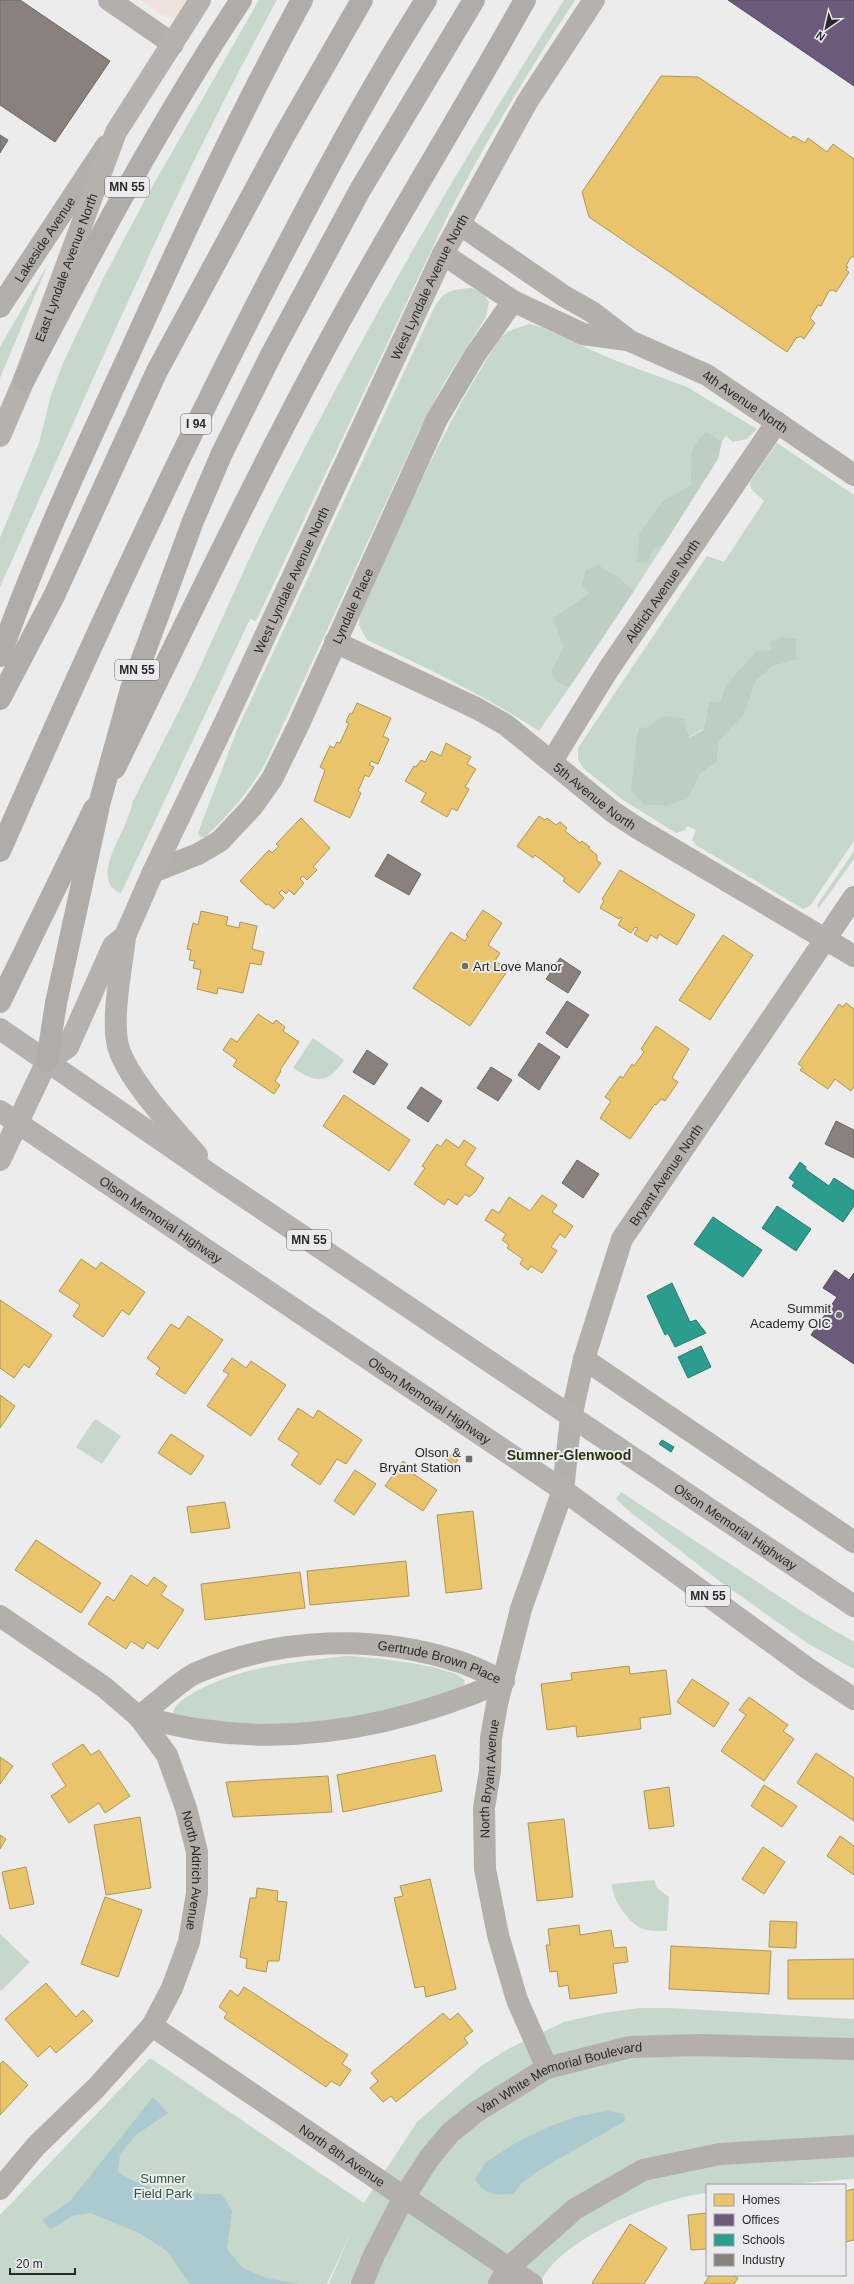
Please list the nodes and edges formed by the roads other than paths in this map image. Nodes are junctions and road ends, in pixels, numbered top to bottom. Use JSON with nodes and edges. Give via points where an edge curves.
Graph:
{"nodes":[{"id":1,"x":109,"y":0,"type":"edge"},
{"id":2,"x":200,"y":0,"type":"edge"},
{"id":3,"x":241,"y":0,"type":"edge"},
{"id":4,"x":302,"y":0,"type":"edge"},
{"id":5,"x":362,"y":0,"type":"edge"},
{"id":6,"x":474,"y":0,"type":"edge"},
{"id":7,"x":525,"y":0,"type":"edge"},
{"id":8,"x":594,"y":0,"type":"edge"},
{"id":9,"x":422,"y":5,"type":"edge"},
{"id":10,"x":173,"y":44,"type":"junction"},
{"id":11,"x":116,"y":132,"type":"junction"},
{"id":12,"x":459,"y":224,"type":"junction"},
{"id":13,"x":443,"y":254,"type":"junction"},
{"id":14,"x":513,"y":301,"type":"junction"},
{"id":15,"x":0,"y":307,"type":"edge"},
{"id":16,"x":630,"y":341,"type":"junction"},
{"id":17,"x":24,"y":380,"type":"junction"},
{"id":18,"x":777,"y":422,"type":"junction"},
{"id":19,"x":0,"y":436,"type":"edge"},
{"id":20,"x":854,"y":475,"type":"edge"},
{"id":21,"x":334,"y":642,"type":"junction"},
{"id":22,"x":0,"y":656,"type":"edge"},
{"id":23,"x":0,"y":699,"type":"edge"},
{"id":24,"x":552,"y":761,"type":"junction"},
{"id":25,"x":0,"y":851,"type":"edge"},
{"id":26,"x":153,"y":872,"type":"junction"},
{"id":27,"x":854,"y":897,"type":"edge"},
{"id":28,"x":125,"y":936,"type":"junction"},
{"id":29,"x":825,"y":940,"type":"junction"},
{"id":30,"x":854,"y":956,"type":"edge"},
{"id":31,"x":0,"y":1002,"type":"edge"},
{"id":32,"x":0,"y":1029,"type":"edge"},
{"id":33,"x":47,"y":1061,"type":"junction"},
{"id":34,"x":0,"y":1111,"type":"edge"},
{"id":35,"x":18,"y":1123,"type":"junction"},
{"id":36,"x":0,"y":1160,"type":"edge"},
{"id":37,"x":216,"y":1178,"type":"junction"},
{"id":38,"x":584,"y":1359,"type":"junction"},
{"id":39,"x":571,"y":1417,"type":"junction"},
{"id":40,"x":563,"y":1490,"type":"junction"},
{"id":41,"x":854,"y":1542,"type":"edge"},
{"id":42,"x":854,"y":1606,"type":"edge"},
{"id":43,"x":0,"y":1616,"type":"edge"},
{"id":44,"x":504,"y":1682,"type":"junction"},
{"id":45,"x":854,"y":1699,"type":"edge"},
{"id":46,"x":139,"y":1717,"type":"junction"},
{"id":47,"x":152,"y":2026,"type":"junction"},
{"id":48,"x":854,"y":2049,"type":"edge"},
{"id":49,"x":547,"y":2068,"type":"junction"},
{"id":50,"x":854,"y":2146,"type":"edge"},
{"id":51,"x":0,"y":2189,"type":"edge"},
{"id":52,"x":404,"y":2197,"type":"junction"},
{"id":53,"x":504,"y":2276,"type":"edge"},
{"id":54,"x":362,"y":2284,"type":"edge"},
{"id":55,"x":532,"y":2284,"type":"edge"}],
"edges":[{"from":1,"to":10,"type":"street"},
{"from":2,"to":10,"type":"main road","name":"East Lyndale Avenue North"},
{"from":3,"to":17,"type":"highway","number":"MN 55","via":[[130,182]]},
{"from":4,"to":22,"type":"highway","via":[[228,138],[151,302],[26,583]]},
{"from":5,"to":23,"type":"highway","via":[[284,136],[157,371],[54,596]]},
{"from":6,"to":33,"type":"highway","number":"MN 55","bridge":true,"via":[[402,117],[329,247],[222,453],[196,515],[124,711],[91,840],[56,1003]]},
{"from":7,"to":31,"type":"highway","via":[[397,220],[302,393]]},
{"from":8,"to":12,"type":"main road","name":"West Lyndale Avenue North","via":[[527,102]]},
{"from":9,"to":25,"type":"highway","number":"I 94","via":[[328,171],[231,352],[122,578]]},
{"from":10,"to":11,"type":"main road","name":"East Lyndale Avenue North"},
{"from":11,"to":15,"type":"street","name":"Lakeside Avenue"},
{"from":11,"to":17,"type":"main road","name":"East Lyndale Avenue North"},
{"from":12,"to":13,"type":"main road","name":"West Lyndale Avenue North"},
{"from":12,"to":16,"type":"street","name":"4th Avenue North","via":[[564,296],[592,312]]},
{"from":13,"to":14,"type":"street","name":"4th Avenue North"},
{"from":13,"to":26,"type":"main road","name":"West Lyndale Avenue North"},
{"from":14,"to":16,"type":"street","name":"4th Avenue North","via":[[583,334]]},
{"from":14,"to":21,"type":"street","name":"Lyndale Place","via":[[475,355],[437,419]]},
{"from":16,"to":18,"type":"street","name":"4th Avenue North","via":[[707,375]]},
{"from":17,"to":19,"type":"main road","name":"East Lyndale Avenue North"},
{"from":18,"to":20,"type":"street","name":"4th Avenue North"},
{"from":18,"to":24,"type":"street","name":"Aldrich Avenue North","via":[[608,670]]},
{"from":21,"to":24,"type":"street","name":"5th Avenue North","via":[[476,708],[506,725]]},
{"from":21,"to":26,"type":"street","name":"Lyndale Place","via":[[272,779],[252,807],[220,840],[198,854]]},
{"from":24,"to":29,"type":"street","name":"5th Avenue North","via":[[602,803],[639,829]]},
{"from":26,"to":28,"type":"main road","name":"West Lyndale Avenue North"},
{"from":27,"to":29,"type":"street","name":"Bryant Avenue North"},
{"from":28,"to":33,"type":"main road","name":"West Lyndale Avenue North","via":[[113,946],[68,1047]]},
{"from":28,"to":37,"type":"main road","via":[[117,1003],[118,1046],[125,1062],[152,1102]]},
{"from":29,"to":30,"type":"street","name":"5th Avenue North"},
{"from":29,"to":38,"type":"street","name":"Bryant Avenue North","via":[[622,1239]]},
{"from":32,"to":33,"type":"main road","name":"Olson Memorial Highway"},
{"from":33,"to":35,"type":"main road"},
{"from":33,"to":37,"type":"main road","name":"Olson Memorial Highway","number":"MN 55"},
{"from":34,"to":35,"type":"main road","name":"Olson Memorial Highway","number":"MN 55"},
{"from":35,"to":36,"type":"main road"},
{"from":35,"to":40,"type":"main road","name":"Olson Memorial Highway","number":"MN 55"},
{"from":37,"to":39,"type":"main road","name":"Olson Memorial Highway","number":"MN 55"},
{"from":38,"to":39,"type":"street","name":"Bryant Avenue North"},
{"from":38,"to":41,"type":"street"},
{"from":39,"to":40,"type":"street","name":"Bryant Avenue North"},
{"from":39,"to":42,"type":"main road","name":"Olson Memorial Highway","number":"MN 55"},
{"from":40,"to":44,"type":"street","name":"North Bryant Avenue","via":[[521,1609]]},
{"from":40,"to":45,"type":"main road","name":"Olson Memorial Highway","number":"MN 55","via":[[725,1609]]},
{"from":43,"to":46,"type":"street","name":"North Aldrich Avenue","via":[[104,1687]]},
{"from":44,"to":46,"type":"street","name":"Gertrude Brown Place","via":[[447,1705],[324,1733],[267,1735],[202,1730]]},
{"from":44,"to":46,"type":"street","name":"Gertrude Brown Place","via":[[460,1662],[405,1648],[330,1642],[263,1651],[195,1673]]},
{"from":44,"to":49,"type":"street","name":"North Bryant Avenue","via":[[491,1738],[490,1771],[484,1808],[485,1869],[498,1935],[517,2000]]},
{"from":46,"to":47,"type":"street","name":"North Aldrich Avenue","via":[[167,1755],[186,1808],[197,1852],[197,1893],[189,1942],[172,1988]]},
{"from":47,"to":51,"type":"street","name":"North Aldrich Avenue","via":[[96,2088],[36,2146]]},
{"from":47,"to":52,"type":"street","name":"North 8th Avenue"},
{"from":48,"to":49,"type":"street","name":"Van White Memorial Boulevard","via":[[706,2045],[630,2047]]},
{"from":49,"to":52,"type":"street","name":"Van White Memorial Boulevard","via":[[476,2112],[450,2133],[430,2157]]},
{"from":50,"to":53,"type":"street","via":[[720,2154],[643,2170],[575,2209]]},
{"from":52,"to":53,"type":"street","name":"North 8th Avenue"},
{"from":52,"to":54,"type":"street","name":"Van White Memorial Boulevard"},
{"from":53,"to":55,"type":"street","name":"North 8th Avenue"}]}
